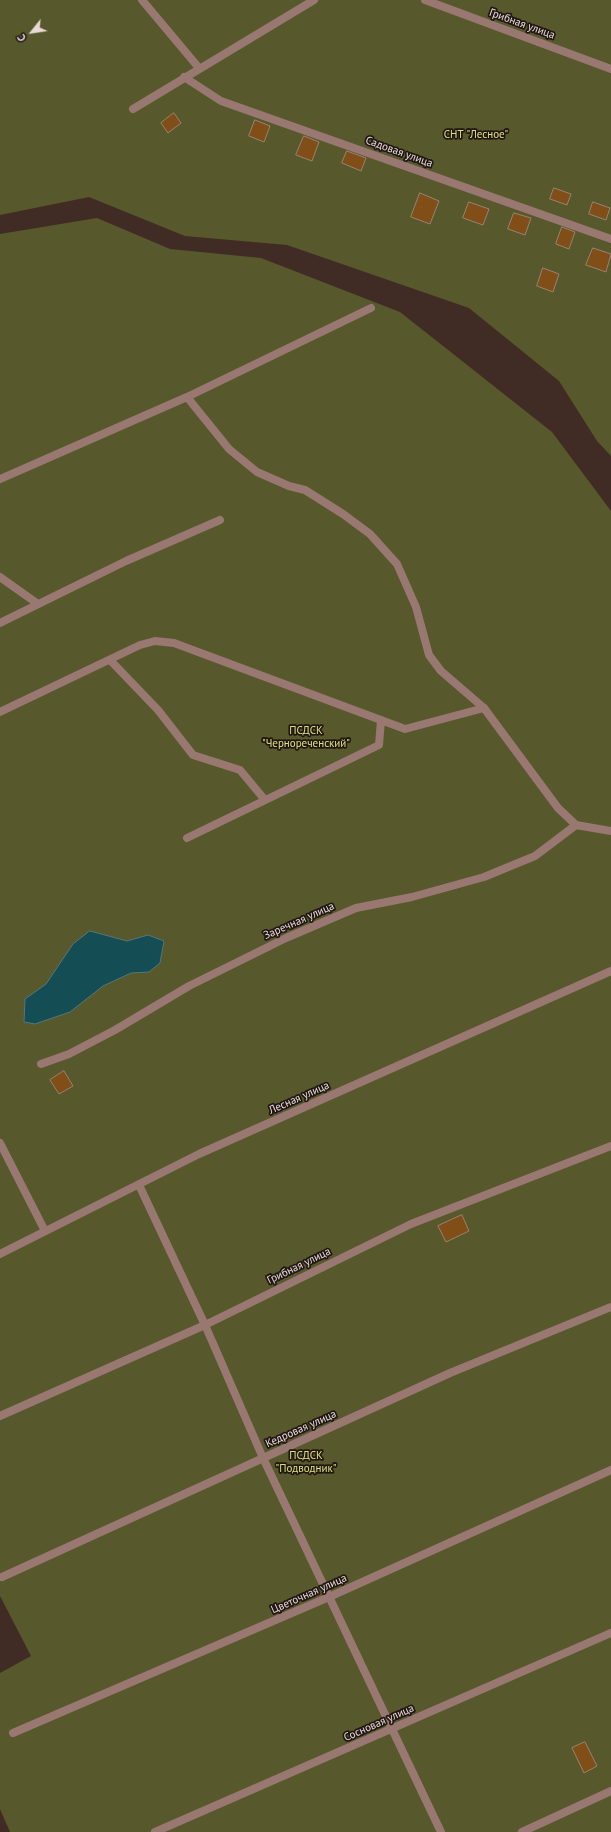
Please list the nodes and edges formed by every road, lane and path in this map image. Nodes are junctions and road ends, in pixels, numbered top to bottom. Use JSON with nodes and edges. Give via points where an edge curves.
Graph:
{"nodes":[{"id":1,"x":142,"y":0,"type":"edge"},
{"id":2,"x":314,"y":0,"type":"edge"},
{"id":3,"x":426,"y":0,"type":"edge"},
{"id":4,"x":199,"y":68,"type":"junction"},
{"id":5,"x":611,"y":69,"type":"edge"},
{"id":6,"x":184,"y":77,"type":"junction"},
{"id":7,"x":134,"y":109,"type":"dead end"},
{"id":8,"x":611,"y":239,"type":"edge"},
{"id":9,"x":371,"y":308,"type":"dead end"},
{"id":10,"x":187,"y":397,"type":"junction"},
{"id":11,"x":0,"y":479,"type":"edge"},
{"id":12,"x":220,"y":520,"type":"dead end"},
{"id":13,"x":0,"y":578,"type":"edge"},
{"id":14,"x":38,"y":604,"type":"junction"},
{"id":15,"x":0,"y":623,"type":"edge"},
{"id":16,"x":110,"y":660,"type":"junction"},
{"id":17,"x":484,"y":708,"type":"junction"},
{"id":18,"x":0,"y":712,"type":"edge"},
{"id":19,"x":381,"y":720,"type":"junction"},
{"id":20,"x":265,"y":800,"type":"junction"},
{"id":21,"x":576,"y":825,"type":"junction"},
{"id":22,"x":611,"y":830,"type":"edge"},
{"id":23,"x":187,"y":838,"type":"dead end"},
{"id":24,"x":611,"y":971,"type":"edge"},
{"id":25,"x":41,"y":1064,"type":"dead end"},
{"id":26,"x":0,"y":1143,"type":"edge"},
{"id":27,"x":611,"y":1146,"type":"edge"},
{"id":28,"x":139,"y":1185,"type":"junction"},
{"id":29,"x":45,"y":1231,"type":"junction"},
{"id":30,"x":0,"y":1254,"type":"edge"},
{"id":31,"x":611,"y":1307,"type":"edge"},
{"id":32,"x":205,"y":1325,"type":"junction"},
{"id":33,"x":0,"y":1416,"type":"edge"},
{"id":34,"x":263,"y":1458,"type":"junction"},
{"id":35,"x":611,"y":1470,"type":"edge"},
{"id":36,"x":2,"y":1577,"type":"dead end"},
{"id":37,"x":329,"y":1597,"type":"junction"},
{"id":38,"x":611,"y":1633,"type":"edge"},
{"id":39,"x":392,"y":1729,"type":"junction"},
{"id":40,"x":13,"y":1733,"type":"dead end"},
{"id":41,"x":611,"y":1791,"type":"edge"},
{"id":42,"x":155,"y":1832,"type":"edge"},
{"id":43,"x":441,"y":1832,"type":"edge"},
{"id":44,"x":522,"y":1832,"type":"edge"}],
"edges":[{"from":1,"to":4,"type":"street"},
{"from":2,"to":4,"type":"street"},
{"from":3,"to":5,"type":"street","name":"Грибная улица"},
{"from":4,"to":6,"type":"street"},
{"from":6,"to":7,"type":"street"},
{"from":6,"to":8,"type":"street","name":"Садовая улица","via":[[221,101]]},
{"from":9,"to":10,"type":"street"},
{"from":10,"to":11,"type":"street"},
{"from":10,"to":17,"type":"street","via":[[229,449],[258,472],[305,490],[370,534],[397,564],[416,607],[429,655],[441,671]]},
{"from":12,"to":14,"type":"street","via":[[126,561]]},
{"from":13,"to":14,"type":"street"},
{"from":14,"to":15,"type":"street"},
{"from":16,"to":18,"type":"street"},
{"from":16,"to":19,"type":"street","via":[[155,641],[174,643]]},
{"from":16,"to":20,"type":"street","via":[[158,710],[193,755],[240,770]]},
{"from":17,"to":19,"type":"street","via":[[405,729]]},
{"from":17,"to":21,"type":"street","via":[[558,808]]},
{"from":19,"to":20,"type":"street","via":[[379,745]]},
{"from":20,"to":23,"type":"street"},
{"from":21,"to":22,"type":"street"},
{"from":21,"to":25,"type":"street","name":"Заречная улица","via":[[536,856],[484,877],[412,897],[356,908],[314,926],[216,972],[69,1054]]},
{"from":24,"to":28,"type":"street","name":"Лесная улица","via":[[199,1154]]},
{"from":26,"to":29,"type":"street"},
{"from":27,"to":32,"type":"street","name":"Грибная улица","via":[[411,1224]]},
{"from":28,"to":29,"type":"street","name":"Лесная улица"},
{"from":28,"to":32,"type":"street"},
{"from":29,"to":30,"type":"street","name":"Лесная улица"},
{"from":31,"to":34,"type":"street","name":"Кедровая улица","via":[[450,1373]]},
{"from":32,"to":33,"type":"street","name":"Грибная улица"},
{"from":32,"to":34,"type":"street"},
{"from":34,"to":36,"type":"street","name":"Кедровая улица"},
{"from":34,"to":37,"type":"street"},
{"from":35,"to":37,"type":"street","name":"Цветочная улица"},
{"from":37,"to":39,"type":"street"},
{"from":37,"to":40,"type":"street","name":"Цветочная улица"},
{"from":38,"to":39,"type":"street","name":"Сосновая улица"},
{"from":39,"to":42,"type":"street","name":"Сосновая улица"},
{"from":39,"to":43,"type":"street"},
{"from":41,"to":44,"type":"street"}]}
